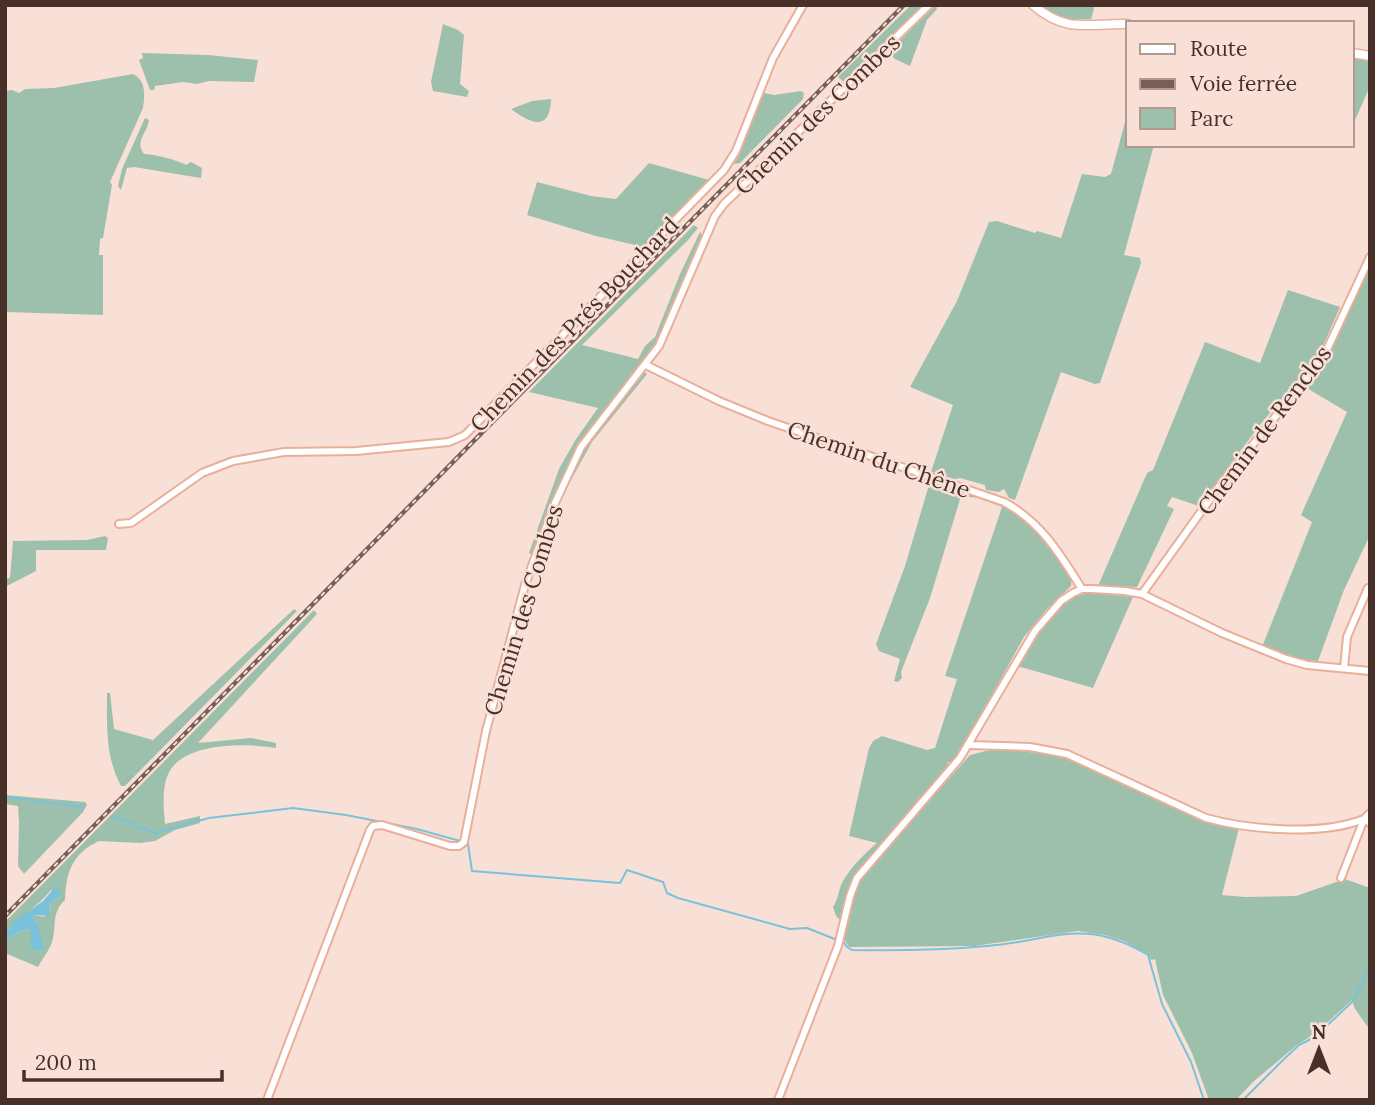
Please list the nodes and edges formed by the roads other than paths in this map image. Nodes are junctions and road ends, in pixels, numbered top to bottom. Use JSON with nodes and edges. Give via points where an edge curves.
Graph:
{"nodes":[{"id":1,"x":803,"y":5,"type":"edge"},
{"id":2,"x":929,"y":5,"type":"edge"},
{"id":3,"x":1033,"y":5,"type":"edge"},
{"id":4,"x":1126,"y":24,"type":"edge"},
{"id":5,"x":1370,"y":257,"type":"edge"},
{"id":6,"x":646,"y":365,"type":"junction"},
{"id":7,"x":119,"y":524,"type":"dead end"},
{"id":8,"x":1368,"y":588,"type":"dead end"},
{"id":9,"x":1082,"y":589,"type":"junction"},
{"id":10,"x":1142,"y":594,"type":"junction"},
{"id":11,"x":1344,"y":668,"type":"junction"},
{"id":12,"x":1370,"y":671,"type":"edge"},
{"id":13,"x":970,"y":745,"type":"junction"},
{"id":14,"x":1370,"y":813,"type":"edge"},
{"id":15,"x":1367,"y":821,"type":"edge"},
{"id":16,"x":1341,"y":878,"type":"dead end"},
{"id":17,"x":267,"y":1100,"type":"edge"},
{"id":18,"x":778,"y":1100,"type":"edge"}],
"edges":[{"from":1,"to":7,"type":"street","name":"Chemin des Prés Bouchard","via":[[773,58],[724,170],[460,439],[356,451],[284,452],[233,461],[202,472],[131,523]]},
{"from":2,"to":6,"type":"street","name":"Chemin des Combes","via":[[719,210],[669,326]]},
{"from":3,"to":4,"type":"street","via":[[1060,24]]},
{"from":5,"to":10,"type":"street","name":"Chemin de Renclos","via":[[1324,356],[1218,488]]},
{"from":6,"to":9,"type":"street","name":"Chemin du Chêne","via":[[768,421],[1004,502],[1044,533]]},
{"from":6,"to":17,"type":"street","name":"Chemin des Combes","via":[[581,447],[545,530],[525,585],[486,731],[464,842],[450,846],[383,825],[370,830]]},
{"from":8,"to":11,"type":"street","via":[[1347,637]]},
{"from":9,"to":10,"type":"street"},
{"from":9,"to":13,"type":"street","via":[[1061,601],[1035,631]]},
{"from":10,"to":11,"type":"street","via":[[1263,651],[1307,665]]},
{"from":11,"to":12,"type":"street"},
{"from":13,"to":15,"type":"street","via":[[1030,747],[1067,754],[1219,822],[1302,828]]},
{"from":13,"to":18,"type":"street","via":[[858,878]]},
{"from":14,"to":15,"type":"street"},
{"from":15,"to":16,"type":"street"}]}
